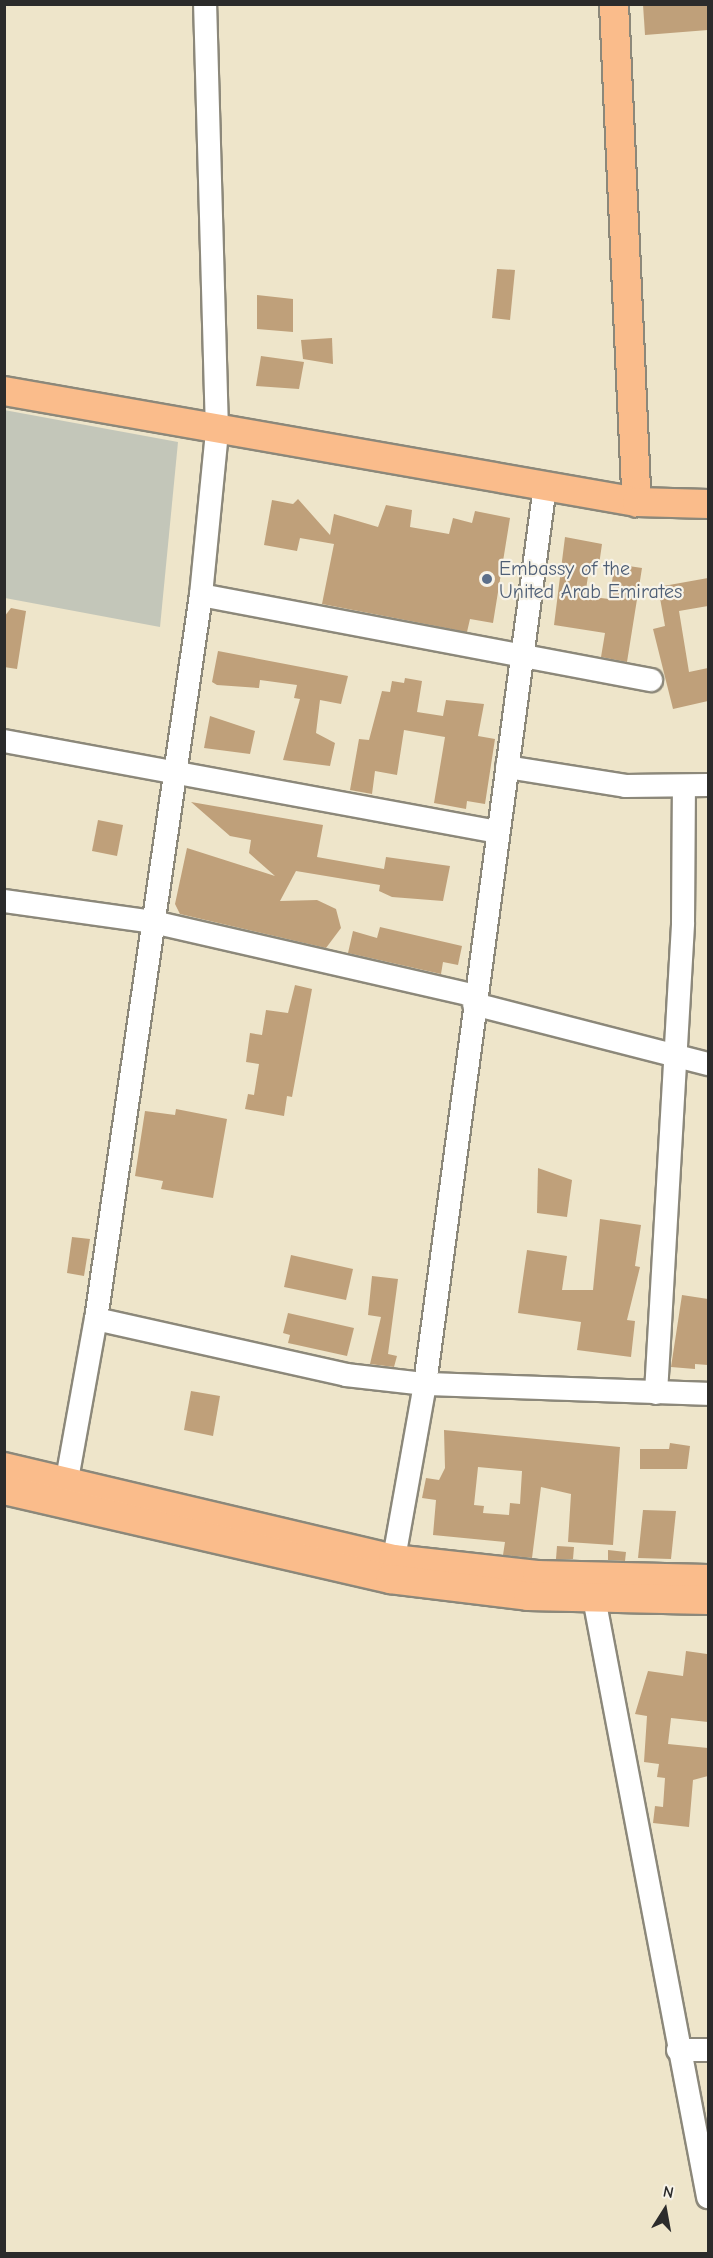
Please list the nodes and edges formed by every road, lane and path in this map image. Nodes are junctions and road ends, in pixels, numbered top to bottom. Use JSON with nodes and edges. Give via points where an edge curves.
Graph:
{"nodes":[{"id":1,"x":205,"y":4,"type":"edge"},
{"id":2,"x":614,"y":4,"type":"edge"},
{"id":3,"x":4,"y":391,"type":"edge"},
{"id":4,"x":217,"y":430,"type":"junction"},
{"id":5,"x":545,"y":486,"type":"junction"},
{"id":6,"x":637,"y":502,"type":"junction"},
{"id":7,"x":708,"y":504,"type":"edge"},
{"id":8,"x":201,"y":595,"type":"junction"},
{"id":9,"x":521,"y":654,"type":"junction"},
{"id":10,"x":651,"y":680,"type":"dead end"},
{"id":11,"x":4,"y":741,"type":"edge"},
{"id":12,"x":507,"y":767,"type":"junction"},
{"id":13,"x":173,"y":769,"type":"junction"},
{"id":14,"x":708,"y":785,"type":"edge"},
{"id":15,"x":684,"y":787,"type":"junction"},
{"id":16,"x":498,"y":832,"type":"junction"},
{"id":17,"x":4,"y":901,"type":"edge"},
{"id":18,"x":153,"y":922,"type":"junction"},
{"id":19,"x":475,"y":1000,"type":"junction"},
{"id":20,"x":674,"y":1055,"type":"junction"},
{"id":21,"x":708,"y":1064,"type":"edge"},
{"id":22,"x":96,"y":1319,"type":"junction"},
{"id":23,"x":425,"y":1384,"type":"junction"},
{"id":24,"x":656,"y":1393,"type":"junction"},
{"id":25,"x":708,"y":1394,"type":"edge"},
{"id":26,"x":4,"y":1467,"type":"edge"},
{"id":27,"x":4,"y":1490,"type":"edge"},
{"id":28,"x":65,"y":1492,"type":"junction"},
{"id":29,"x":392,"y":1569,"type":"junction"},
{"id":30,"x":708,"y":1579,"type":"edge"},
{"id":31,"x":594,"y":1598,"type":"junction"},
{"id":32,"x":708,"y":1600,"type":"edge"},
{"id":33,"x":678,"y":2050,"type":"junction"},
{"id":34,"x":708,"y":2050,"type":"edge"},
{"id":35,"x":708,"y":2197,"type":"edge"}],
"edges":[{"from":1,"to":4,"type":"street"},
{"from":2,"to":6,"type":"main road"},
{"from":3,"to":4,"type":"main road"},
{"from":4,"to":5,"type":"main road"},
{"from":4,"to":8,"type":"street"},
{"from":5,"to":6,"type":"main road"},
{"from":5,"to":9,"type":"street"},
{"from":6,"to":7,"type":"main road"},
{"from":8,"to":9,"type":"street"},
{"from":8,"to":13,"type":"street"},
{"from":9,"to":10,"type":"street"},
{"from":9,"to":12,"type":"street"},
{"from":11,"to":13,"type":"street"},
{"from":12,"to":15,"type":"street","via":[[613,785]]},
{"from":12,"to":16,"type":"street"},
{"from":13,"to":16,"type":"street"},
{"from":13,"to":18,"type":"street"},
{"from":14,"to":15,"type":"street"},
{"from":15,"to":20,"type":"street"},
{"from":16,"to":19,"type":"street"},
{"from":17,"to":18,"type":"street"},
{"from":18,"to":19,"type":"street"},
{"from":18,"to":22,"type":"street"},
{"from":19,"to":20,"type":"street"},
{"from":19,"to":23,"type":"street"},
{"from":20,"to":21,"type":"street"},
{"from":20,"to":24,"type":"street"},
{"from":22,"to":23,"type":"street","via":[[346,1375]]},
{"from":22,"to":28,"type":"street"},
{"from":23,"to":24,"type":"street"},
{"from":23,"to":29,"type":"street"},
{"from":24,"to":25,"type":"street"},
{"from":26,"to":28,"type":"main road"},
{"from":27,"to":28,"type":"main road"},
{"from":28,"to":29,"type":"main road"},
{"from":29,"to":30,"type":"main road"},
{"from":29,"to":31,"type":"main road","via":[[480,1592]]},
{"from":31,"to":32,"type":"main road"},
{"from":31,"to":33,"type":"street"},
{"from":33,"to":34,"type":"street"},
{"from":33,"to":35,"type":"street"}]}
